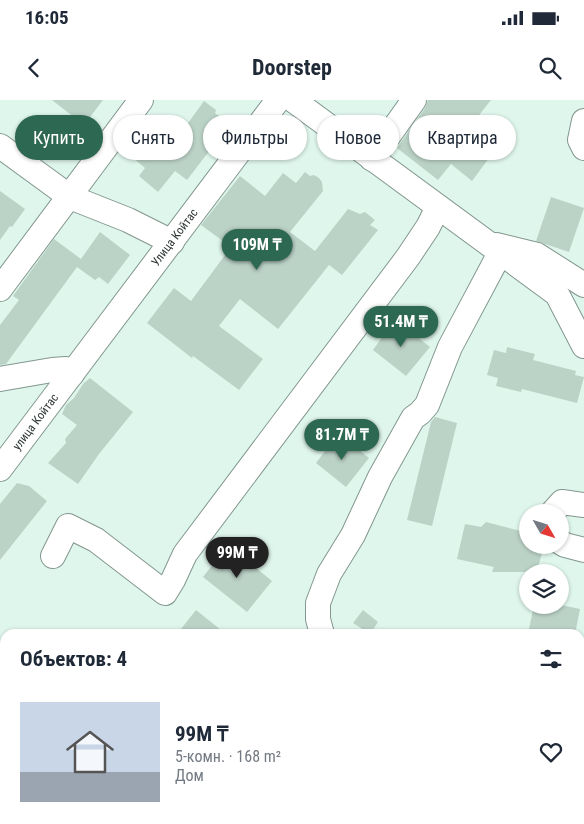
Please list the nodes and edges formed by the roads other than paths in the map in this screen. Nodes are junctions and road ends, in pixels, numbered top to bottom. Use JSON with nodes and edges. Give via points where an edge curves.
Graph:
{"nodes":[{"id":1,"x":141,"y":100,"type":"edge"},
{"id":2,"x":278,"y":100,"type":"edge"},
{"id":3,"x":293,"y":100,"type":"edge"},
{"id":4,"x":414,"y":100,"type":"edge"},
{"id":5,"x":317,"y":118,"type":"edge"},
{"id":6,"x":399,"y":121,"type":"edge"},
{"id":7,"x":584,"y":121,"type":"edge"},
{"id":8,"x":0,"y":146,"type":"edge"},
{"id":9,"x":584,"y":148,"type":"edge"},
{"id":10,"x":375,"y":160,"type":"edge"},
{"id":11,"x":70,"y":197,"type":"junction"},
{"id":12,"x":438,"y":207,"type":"junction"},
{"id":13,"x":172,"y":242,"type":"junction"},
{"id":14,"x":493,"y":248,"type":"junction"},
{"id":15,"x":584,"y":284,"type":"edge"},
{"id":16,"x":0,"y":289,"type":"edge"},
{"id":17,"x":584,"y":346,"type":"edge"},
{"id":18,"x":72,"y":375,"type":"junction"},
{"id":19,"x":0,"y":379,"type":"edge"},
{"id":20,"x":0,"y":469,"type":"edge"},
{"id":21,"x":560,"y":504,"type":"edge"},
{"id":22,"x":584,"y":505,"type":"edge"},
{"id":23,"x":569,"y":546,"type":"edge"},
{"id":24,"x":584,"y":550,"type":"edge"},
{"id":25,"x":53,"y":556,"type":"dead end"},
{"id":26,"x":321,"y":629,"type":"edge"}],
"edges":[{"from":1,"to":11,"type":"street"},
{"from":2,"to":13,"type":"street","name":"Улица Койтас"},
{"from":3,"to":5,"type":"street"},
{"from":4,"to":6,"type":"street"},
{"from":7,"to":9,"type":"street","via":[[580,140]]},
{"from":8,"to":11,"type":"street"},
{"from":10,"to":12,"type":"street"},
{"from":11,"to":13,"type":"street"},
{"from":11,"to":16,"type":"street"},
{"from":12,"to":14,"type":"street"},
{"from":12,"to":25,"type":"street","via":[[408,257],[185,554],[165,593],[96,540],[68,526]]},
{"from":13,"to":18,"type":"street","name":"Улица Койтас"},
{"from":14,"to":15,"type":"street","via":[[504,246],[537,255]]},
{"from":14,"to":17,"type":"street","via":[[557,294]]},
{"from":14,"to":26,"type":"street","via":[[427,405],[413,418],[329,574],[318,603]]},
{"from":18,"to":19,"type":"street","via":[[66,369]]},
{"from":18,"to":20,"type":"street","name":"улица Койтас"},
{"from":21,"to":22,"type":"street"},
{"from":23,"to":24,"type":"street"}]}
